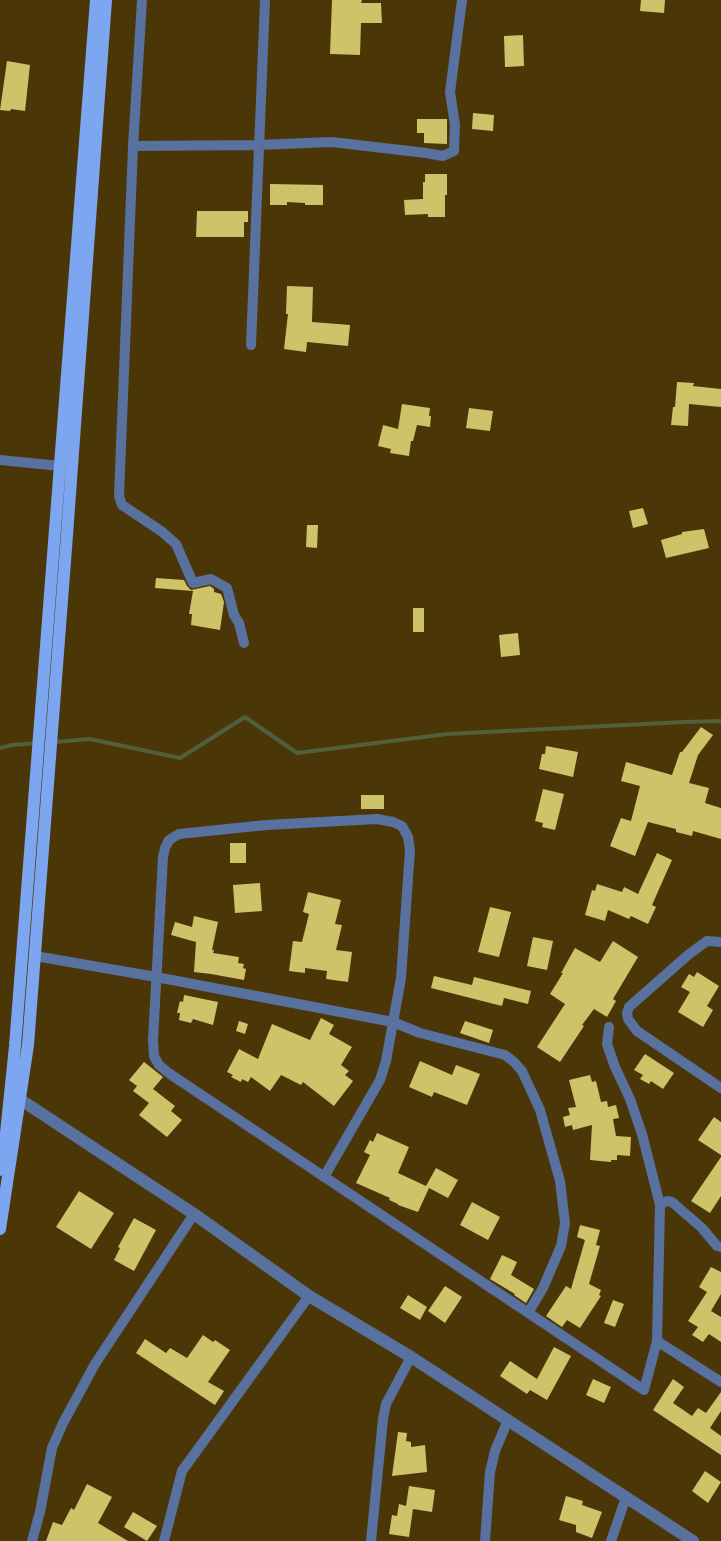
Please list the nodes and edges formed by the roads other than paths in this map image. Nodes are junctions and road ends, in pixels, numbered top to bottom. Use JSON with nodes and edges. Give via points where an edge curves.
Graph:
{"nodes":[{"id":1,"x":96,"y":0,"type":"edge"},
{"id":2,"x":106,"y":0,"type":"edge"},
{"id":3,"x":142,"y":0,"type":"edge"},
{"id":4,"x":265,"y":0,"type":"edge"},
{"id":5,"x":462,"y":0,"type":"edge"},
{"id":6,"x":258,"y":145,"type":"junction"},
{"id":7,"x":134,"y":146,"type":"junction"},
{"id":8,"x":251,"y":345,"type":"dead end"},
{"id":9,"x":0,"y":460,"type":"edge"},
{"id":10,"x":60,"y":466,"type":"junction"},
{"id":11,"x":244,"y":643,"type":"dead end"},
{"id":12,"x":721,"y":942,"type":"edge"},
{"id":13,"x":35,"y":956,"type":"junction"},
{"id":14,"x":156,"y":977,"type":"junction"},
{"id":15,"x":393,"y":1022,"type":"junction"},
{"id":16,"x":609,"y":1026,"type":"dead end"},
{"id":17,"x":721,"y":1088,"type":"edge"},
{"id":18,"x":21,"y":1100,"type":"junction"},
{"id":19,"x":0,"y":1170,"type":"edge"},
{"id":20,"x":324,"y":1177,"type":"junction"},
{"id":21,"x":660,"y":1205,"type":"junction"},
{"id":22,"x":194,"y":1214,"type":"junction"},
{"id":23,"x":0,"y":1229,"type":"edge"},
{"id":24,"x":721,"y":1247,"type":"edge"},
{"id":25,"x":309,"y":1296,"type":"junction"},
{"id":26,"x":528,"y":1313,"type":"junction"},
{"id":27,"x":657,"y":1341,"type":"junction"},
{"id":28,"x":412,"y":1356,"type":"junction"},
{"id":29,"x":721,"y":1382,"type":"edge"},
{"id":30,"x":508,"y":1420,"type":"junction"},
{"id":31,"x":626,"y":1497,"type":"junction"},
{"id":32,"x":32,"y":1541,"type":"edge"},
{"id":33,"x":164,"y":1541,"type":"edge"},
{"id":34,"x":371,"y":1541,"type":"edge"},
{"id":35,"x":485,"y":1541,"type":"edge"},
{"id":36,"x":611,"y":1541,"type":"edge"},
{"id":37,"x":693,"y":1541,"type":"edge"}],
"edges":[{"from":1,"to":10,"type":"main road"},
{"from":2,"to":13,"type":"main road"},
{"from":3,"to":7,"type":"street"},
{"from":4,"to":6,"type":"street"},
{"from":5,"to":6,"type":"street","via":[[450,92],[455,124],[454,151],[443,156],[332,142]]},
{"from":6,"to":7,"type":"street"},
{"from":6,"to":8,"type":"street"},
{"from":7,"to":11,"type":"street","via":[[119,496],[122,504],[176,544],[193,583],[211,580],[227,588]]},
{"from":9,"to":10,"type":"street"},
{"from":10,"to":19,"type":"main road","via":[[15,1046]]},
{"from":12,"to":17,"type":"street","via":[[707,941],[688,955],[627,1013],[637,1031]]},
{"from":13,"to":14,"type":"street"},
{"from":13,"to":18,"type":"main road"},
{"from":14,"to":15,"type":"street"},
{"from":14,"to":15,"type":"street","via":[[163,857],[169,840],[179,834],[266,825],[377,819],[394,822],[402,826],[410,850],[401,978]]},
{"from":14,"to":20,"type":"street","via":[[153,1040],[154,1056],[159,1065]]},
{"from":15,"to":20,"type":"street","via":[[380,1080]]},
{"from":15,"to":26,"type":"street","via":[[420,1033],[504,1055],[522,1072],[540,1110],[560,1181],[565,1223],[561,1246]]},
{"from":16,"to":21,"type":"street","via":[[608,1044],[642,1134]]},
{"from":18,"to":22,"type":"street"},
{"from":18,"to":23,"type":"main road"},
{"from":20,"to":26,"type":"street"},
{"from":21,"to":24,"type":"street","via":[[672,1202]]},
{"from":21,"to":27,"type":"street"},
{"from":22,"to":25,"type":"street"},
{"from":22,"to":32,"type":"street","via":[[95,1364],[63,1423],[52,1448]]},
{"from":25,"to":28,"type":"street"},
{"from":25,"to":33,"type":"street","via":[[182,1471]]},
{"from":26,"to":27,"type":"street","via":[[644,1390]]},
{"from":27,"to":29,"type":"street"},
{"from":28,"to":30,"type":"street"},
{"from":28,"to":34,"type":"street","via":[[386,1404]]},
{"from":30,"to":31,"type":"street"},
{"from":30,"to":35,"type":"street","via":[[490,1472]]},
{"from":31,"to":36,"type":"street"},
{"from":31,"to":37,"type":"street"}]}
